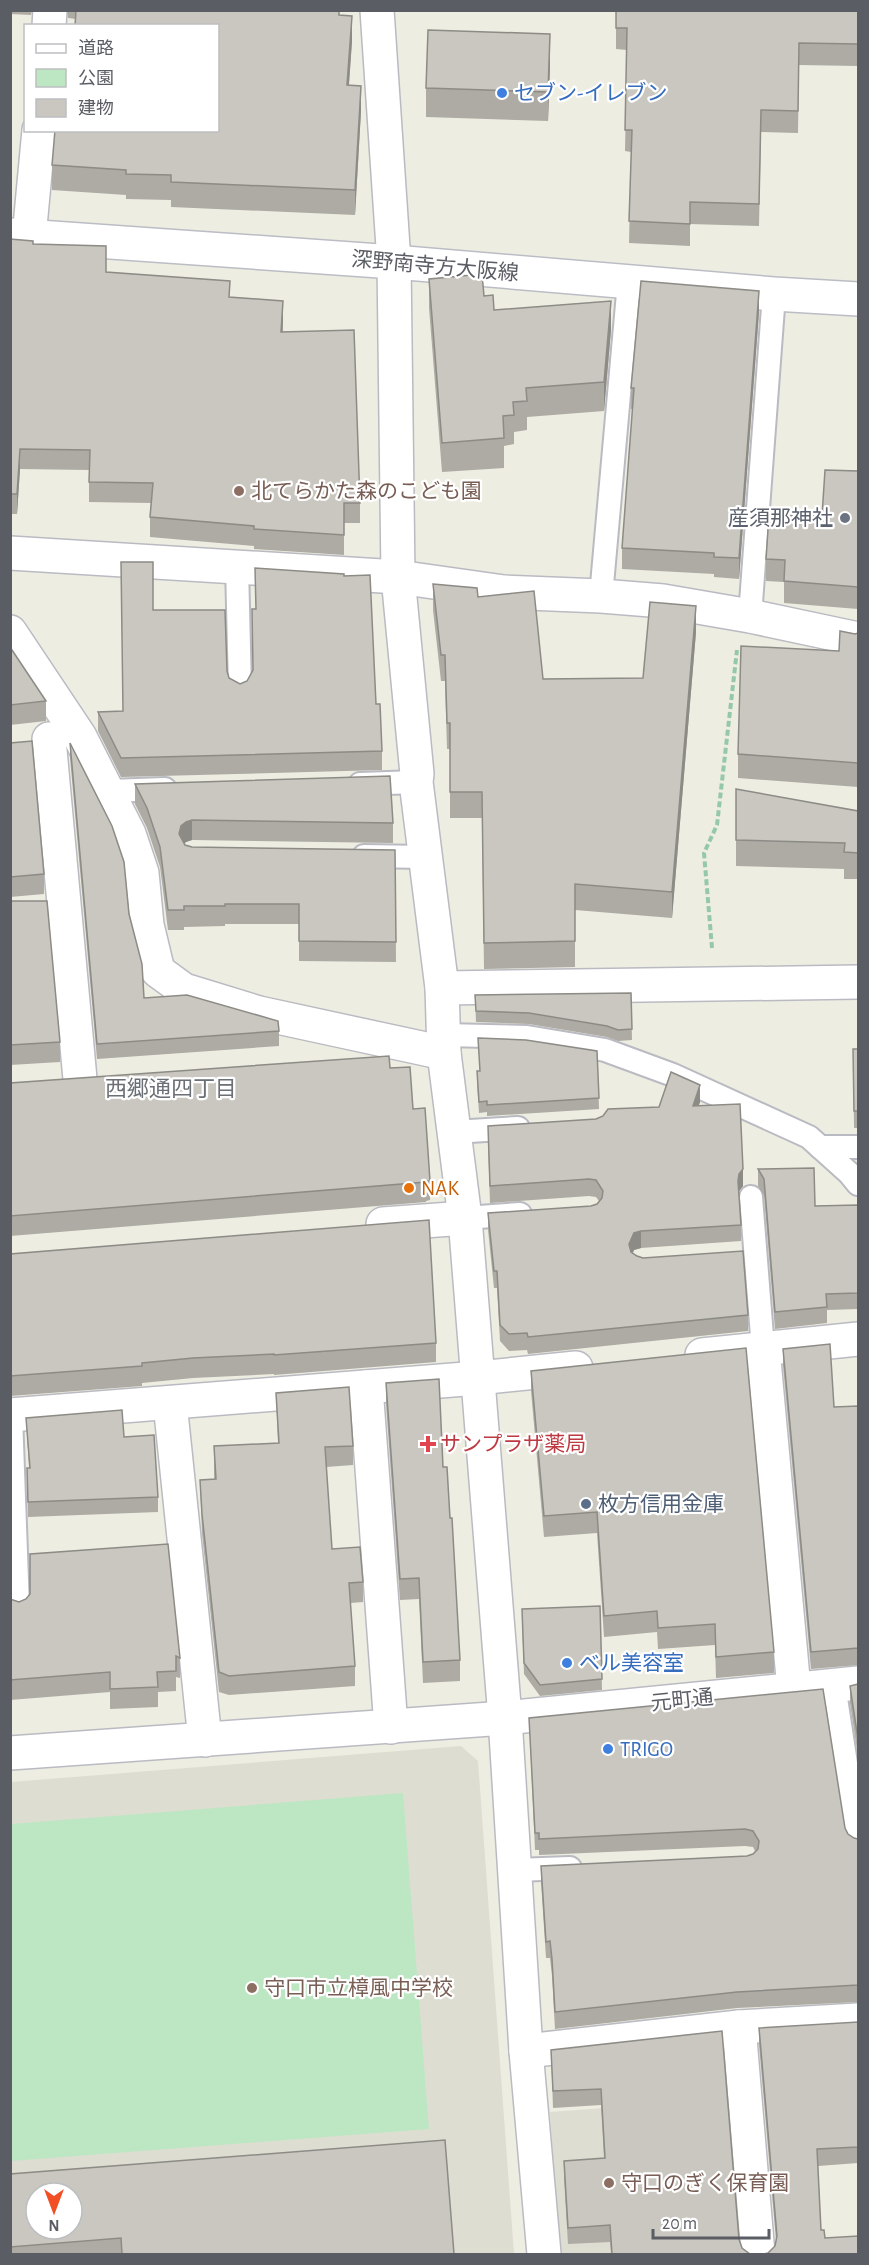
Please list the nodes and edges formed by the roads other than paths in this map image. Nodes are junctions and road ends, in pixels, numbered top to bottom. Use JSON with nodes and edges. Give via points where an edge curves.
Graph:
{"nodes":[{"id":1,"x":377,"y":10,"type":"edge"},
{"id":2,"x":39,"y":132,"type":"edge"},
{"id":3,"x":20,"y":236,"type":"edge"},
{"id":4,"x":394,"y":262,"type":"junction"},
{"id":5,"x":629,"y":282,"type":"junction"},
{"id":6,"x":774,"y":294,"type":"junction"},
{"id":7,"x":858,"y":299,"type":"edge"},
{"id":8,"x":10,"y":553,"type":"edge"},
{"id":9,"x":237,"y":566,"type":"junction"},
{"id":10,"x":398,"y":576,"type":"junction"},
{"id":11,"x":601,"y":596,"type":"junction"},
{"id":12,"x":746,"y":615,"type":"junction"},
{"id":13,"x":10,"y":632,"type":"edge"},
{"id":14,"x":858,"y":639,"type":"edge"},
{"id":15,"x":240,"y":689,"type":"edge"},
{"id":16,"x":50,"y":740,"type":"junction"},
{"id":17,"x":416,"y":782,"type":"junction"},
{"id":18,"x":333,"y":785,"type":"edge"},
{"id":19,"x":191,"y":788,"type":"edge"},
{"id":20,"x":109,"y":791,"type":"junction"},
{"id":21,"x":343,"y":856,"type":"edge"},
{"id":22,"x":425,"y":857,"type":"junction"},
{"id":23,"x":858,"y":982,"type":"edge"},
{"id":24,"x":442,"y":988,"type":"junction"},
{"id":25,"x":444,"y":1044,"type":"junction"},
{"id":26,"x":339,"y":1060,"type":"edge"},
{"id":27,"x":115,"y":1076,"type":"edge"},
{"id":28,"x":80,"y":1078,"type":"junction"},
{"id":29,"x":45,"y":1082,"type":"edge"},
{"id":30,"x":536,"y":1126,"type":"edge"},
{"id":31,"x":454,"y":1132,"type":"junction"},
{"id":32,"x":820,"y":1147,"type":"junction"},
{"id":33,"x":858,"y":1147,"type":"edge"},
{"id":34,"x":858,"y":1184,"type":"edge"},
{"id":35,"x":751,"y":1197,"type":"dead end"},
{"id":36,"x":544,"y":1212,"type":"edge"},
{"id":37,"x":465,"y":1218,"type":"junction"},
{"id":38,"x":348,"y":1227,"type":"edge"},
{"id":39,"x":756,"y":1254,"type":"junction"},
{"id":40,"x":733,"y":1256,"type":"edge"},
{"id":41,"x":858,"y":1339,"type":"edge"},
{"id":42,"x":763,"y":1349,"type":"junction"},
{"id":43,"x":668,"y":1359,"type":"edge"},
{"id":44,"x":609,"y":1365,"type":"edge"},
{"id":45,"x":478,"y":1378,"type":"junction"},
{"id":46,"x":366,"y":1387,"type":"junction"},
{"id":47,"x":170,"y":1403,"type":"junction"},
{"id":48,"x":11,"y":1415,"type":"edge"},
{"id":49,"x":18,"y":1608,"type":"edge"},
{"id":50,"x":846,"y":1684,"type":"edge"},
{"id":51,"x":794,"y":1689,"type":"junction"},
{"id":52,"x":505,"y":1718,"type":"junction"},
{"id":53,"x":392,"y":1727,"type":"junction"},
{"id":54,"x":205,"y":1740,"type":"junction"},
{"id":55,"x":10,"y":1753,"type":"edge"},
{"id":56,"x":858,"y":1842,"type":"edge"},
{"id":57,"x":596,"y":1866,"type":"edge"},
{"id":58,"x":515,"y":1870,"type":"junction"},
{"id":59,"x":858,"y":2020,"type":"edge"},
{"id":60,"x":739,"y":2027,"type":"junction"},
{"id":61,"x":526,"y":2051,"type":"junction"},
{"id":62,"x":544,"y":2254,"type":"edge"},
{"id":63,"x":758,"y":2254,"type":"edge"}],
"edges":[{"from":1,"to":4,"type":"street"},
{"from":2,"to":3,"type":"street"},
{"from":3,"to":4,"type":"street","name":"深野南寺方大阪線"},
{"from":4,"to":5,"type":"street","name":"深野南寺方大阪線"},
{"from":4,"to":10,"type":"street"},
{"from":5,"to":6,"type":"street","name":"深野南寺方大阪線"},
{"from":5,"to":11,"type":"lane"},
{"from":6,"to":7,"type":"street","name":"深野南寺方大阪線"},
{"from":6,"to":12,"type":"lane"},
{"from":8,"to":9,"type":"street"},
{"from":9,"to":10,"type":"street"},
{"from":9,"to":15,"type":"lane"},
{"from":10,"to":11,"type":"street","via":[[504,592]]},
{"from":10,"to":17,"type":"street"},
{"from":11,"to":12,"type":"street","via":[[663,601]]},
{"from":12,"to":14,"type":"street"},
{"from":13,"to":16,"type":"street"},
{"from":16,"to":20,"type":"street"},
{"from":16,"to":28,"type":"street","via":[[54,908]]},
{"from":17,"to":18,"type":"lane"},
{"from":17,"to":22,"type":"street"},
{"from":19,"to":20,"type":"lane"},
{"from":20,"to":25,"type":"street","via":[[142,873],[147,925],[158,972],[184,990],[259,1012]]},
{"from":21,"to":22,"type":"lane"},
{"from":22,"to":24,"type":"street"},
{"from":23,"to":24,"type":"street"},
{"from":24,"to":25,"type":"street"},
{"from":25,"to":26,"type":"street"},
{"from":25,"to":31,"type":"street"},
{"from":25,"to":32,"type":"lane","via":[[527,1037],[605,1050],[746,1107],[809,1137]]},
{"from":27,"to":28,"type":"street"},
{"from":28,"to":29,"type":"street"},
{"from":30,"to":31,"type":"lane"},
{"from":31,"to":37,"type":"street"},
{"from":32,"to":33,"type":"lane"},
{"from":32,"to":34,"type":"lane"},
{"from":35,"to":39,"type":"lane"},
{"from":36,"to":37,"type":"lane"},
{"from":37,"to":38,"type":"street"},
{"from":37,"to":45,"type":"street"},
{"from":39,"to":40,"type":"lane"},
{"from":39,"to":42,"type":"lane"},
{"from":41,"to":42,"type":"street"},
{"from":42,"to":43,"type":"street"},
{"from":42,"to":51,"type":"street"},
{"from":44,"to":45,"type":"street"},
{"from":45,"to":46,"type":"street"},
{"from":45,"to":52,"type":"street"},
{"from":46,"to":47,"type":"street"},
{"from":46,"to":53,"type":"street"},
{"from":47,"to":48,"type":"street"},
{"from":47,"to":54,"type":"street"},
{"from":48,"to":49,"type":"lane"},
{"from":50,"to":51,"type":"street","name":"元町通"},
{"from":50,"to":56,"type":"lane"},
{"from":51,"to":52,"type":"street","name":"元町通"},
{"from":52,"to":53,"type":"street","name":"元町通"},
{"from":52,"to":58,"type":"street"},
{"from":53,"to":54,"type":"street","name":"元町通"},
{"from":54,"to":55,"type":"street","name":"元町通"},
{"from":57,"to":58,"type":"lane"},
{"from":58,"to":61,"type":"street"},
{"from":59,"to":60,"type":"street"},
{"from":60,"to":61,"type":"street"},
{"from":60,"to":63,"type":"street"},
{"from":61,"to":62,"type":"street"}]}
